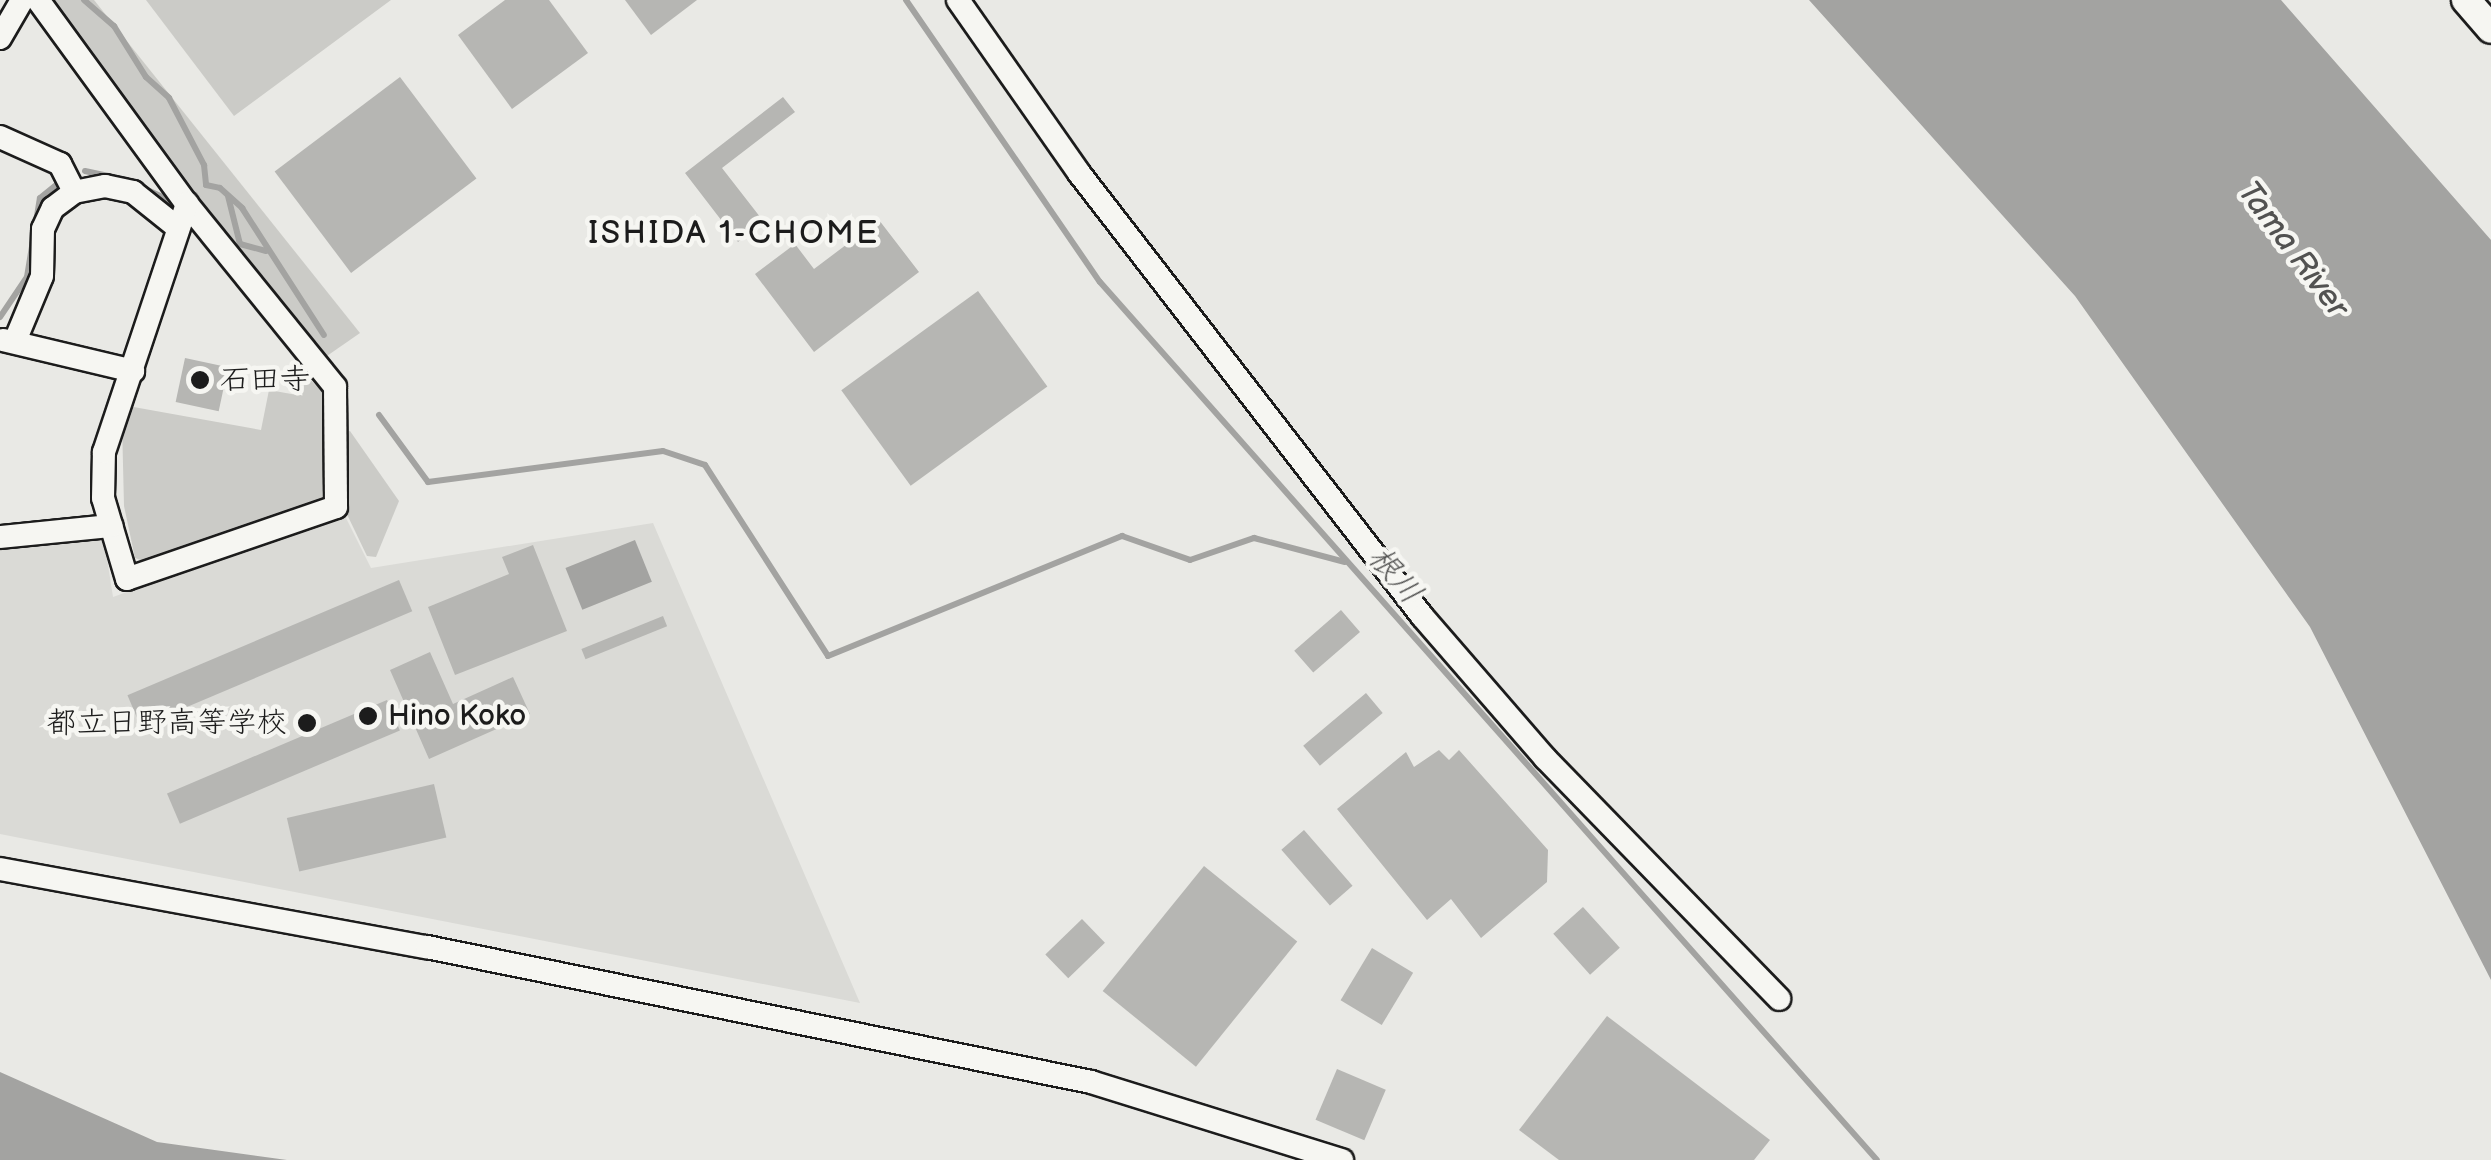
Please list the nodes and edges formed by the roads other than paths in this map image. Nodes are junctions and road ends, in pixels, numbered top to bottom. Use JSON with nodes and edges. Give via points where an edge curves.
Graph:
{"nodes":[{"id":1,"x":22,"y":0,"type":"edge"},
{"id":2,"x":38,"y":0,"type":"edge"},
{"id":3,"x":958,"y":0,"type":"edge"},
{"id":4,"x":2466,"y":0,"type":"edge"},
{"id":5,"x":2491,"y":29,"type":"edge"},
{"id":6,"x":0,"y":38,"type":"edge"},
{"id":7,"x":0,"y":137,"type":"edge"},
{"id":8,"x":74,"y":192,"type":"junction"},
{"id":9,"x":188,"y":204,"type":"junction"},
{"id":10,"x":178,"y":228,"type":"junction"},
{"id":11,"x":7,"y":340,"type":"edge"},
{"id":12,"x":133,"y":370,"type":"junction"},
{"id":13,"x":110,"y":526,"type":"junction"},
{"id":14,"x":0,"y":537,"type":"edge"},
{"id":15,"x":0,"y":869,"type":"edge"},
{"id":16,"x":1779,"y":999,"type":"dead end"},
{"id":17,"x":1342,"y":1160,"type":"edge"}],
"edges":[{"from":1,"to":6,"type":"street"},
{"from":2,"to":9,"type":"street"},
{"from":3,"to":16,"type":"street","via":[[1079,173],[1422,616],[1545,758]]},
{"from":4,"to":5,"type":"street"},
{"from":7,"to":8,"type":"street","via":[[60,164]]},
{"from":8,"to":10,"type":"street","via":[[105,186],[133,192]]},
{"from":8,"to":11,"type":"street","via":[[53,208],[43,229],[42,276]]},
{"from":9,"to":10,"type":"street"},
{"from":9,"to":13,"type":"street","via":[[335,388],[336,507],[127,579]]},
{"from":10,"to":12,"type":"street"},
{"from":11,"to":12,"type":"street"},
{"from":12,"to":13,"type":"street","via":[[104,452]]},
{"from":13,"to":14,"type":"street"},
{"from":15,"to":17,"type":"street","via":[[428,947],[1091,1082]]}]}
